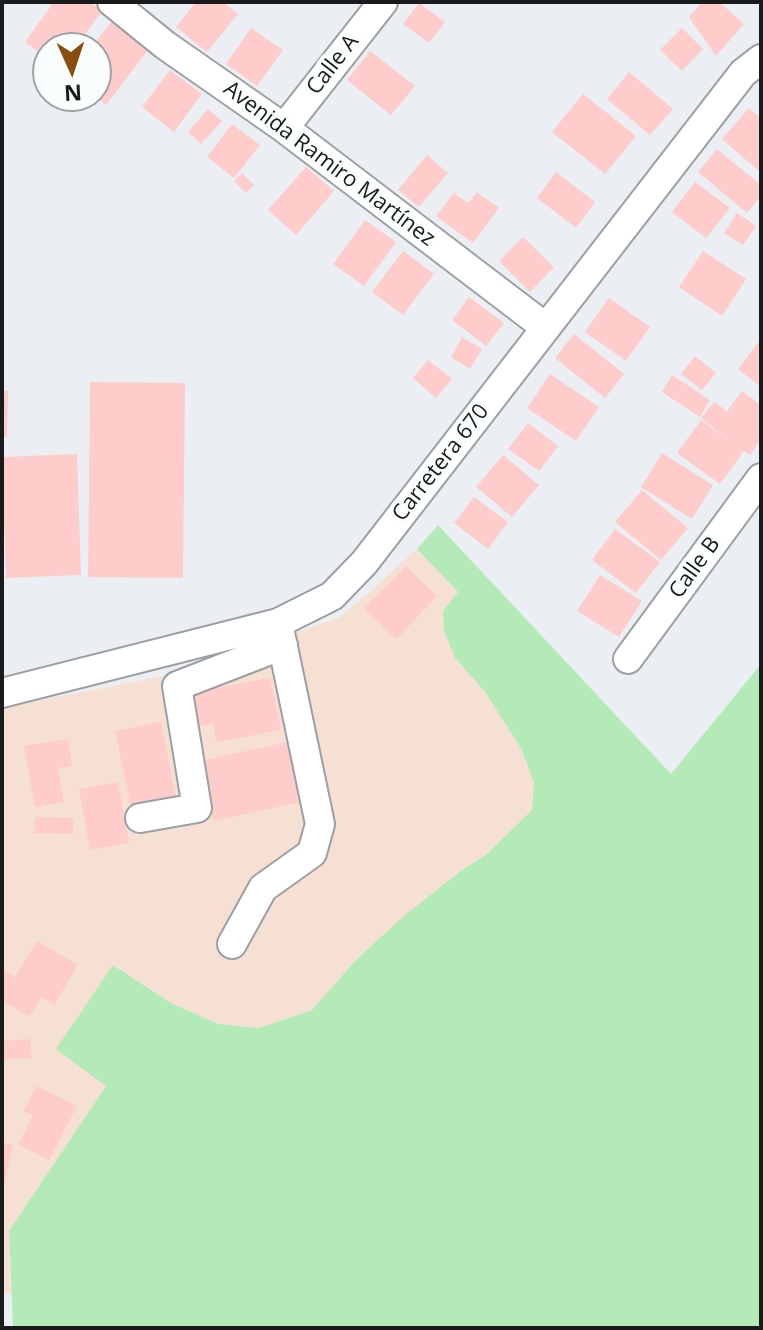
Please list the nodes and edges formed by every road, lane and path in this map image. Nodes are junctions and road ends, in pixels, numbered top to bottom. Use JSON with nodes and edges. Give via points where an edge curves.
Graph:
{"nodes":[{"id":1,"x":112,"y":2,"type":"edge"},
{"id":2,"x":383,"y":2,"type":"edge"},
{"id":3,"x":755,"y":73,"type":"edge"},
{"id":4,"x":284,"y":128,"type":"junction"},
{"id":5,"x":545,"y":327,"type":"junction"},
{"id":6,"x":761,"y":478,"type":"edge"},
{"id":7,"x":281,"y":634,"type":"junction"},
{"id":8,"x":628,"y":659,"type":"dead end"},
{"id":9,"x":2,"y":693,"type":"edge"},
{"id":10,"x":140,"y":818,"type":"dead end"},
{"id":11,"x":232,"y":944,"type":"dead end"}],
"edges":[{"from":1,"to":4,"type":"street","name":"Avenida Ramiro Martínez"},
{"from":2,"to":4,"type":"street","name":"Calle A"},
{"from":3,"to":5,"type":"street","name":"Carretera 670"},
{"from":4,"to":5,"type":"street","name":"Avenida Ramiro Martínez"},
{"from":5,"to":7,"type":"street","name":"Carretera 670","via":[[364,563],[332,596]]},
{"from":6,"to":8,"type":"street","name":"Calle B"},
{"from":7,"to":9,"type":"street","name":"Carretera 670"},
{"from":7,"to":10,"type":"street","via":[[177,686],[197,808]]},
{"from":7,"to":11,"type":"street","via":[[320,824],[312,853],[263,888]]}]}
